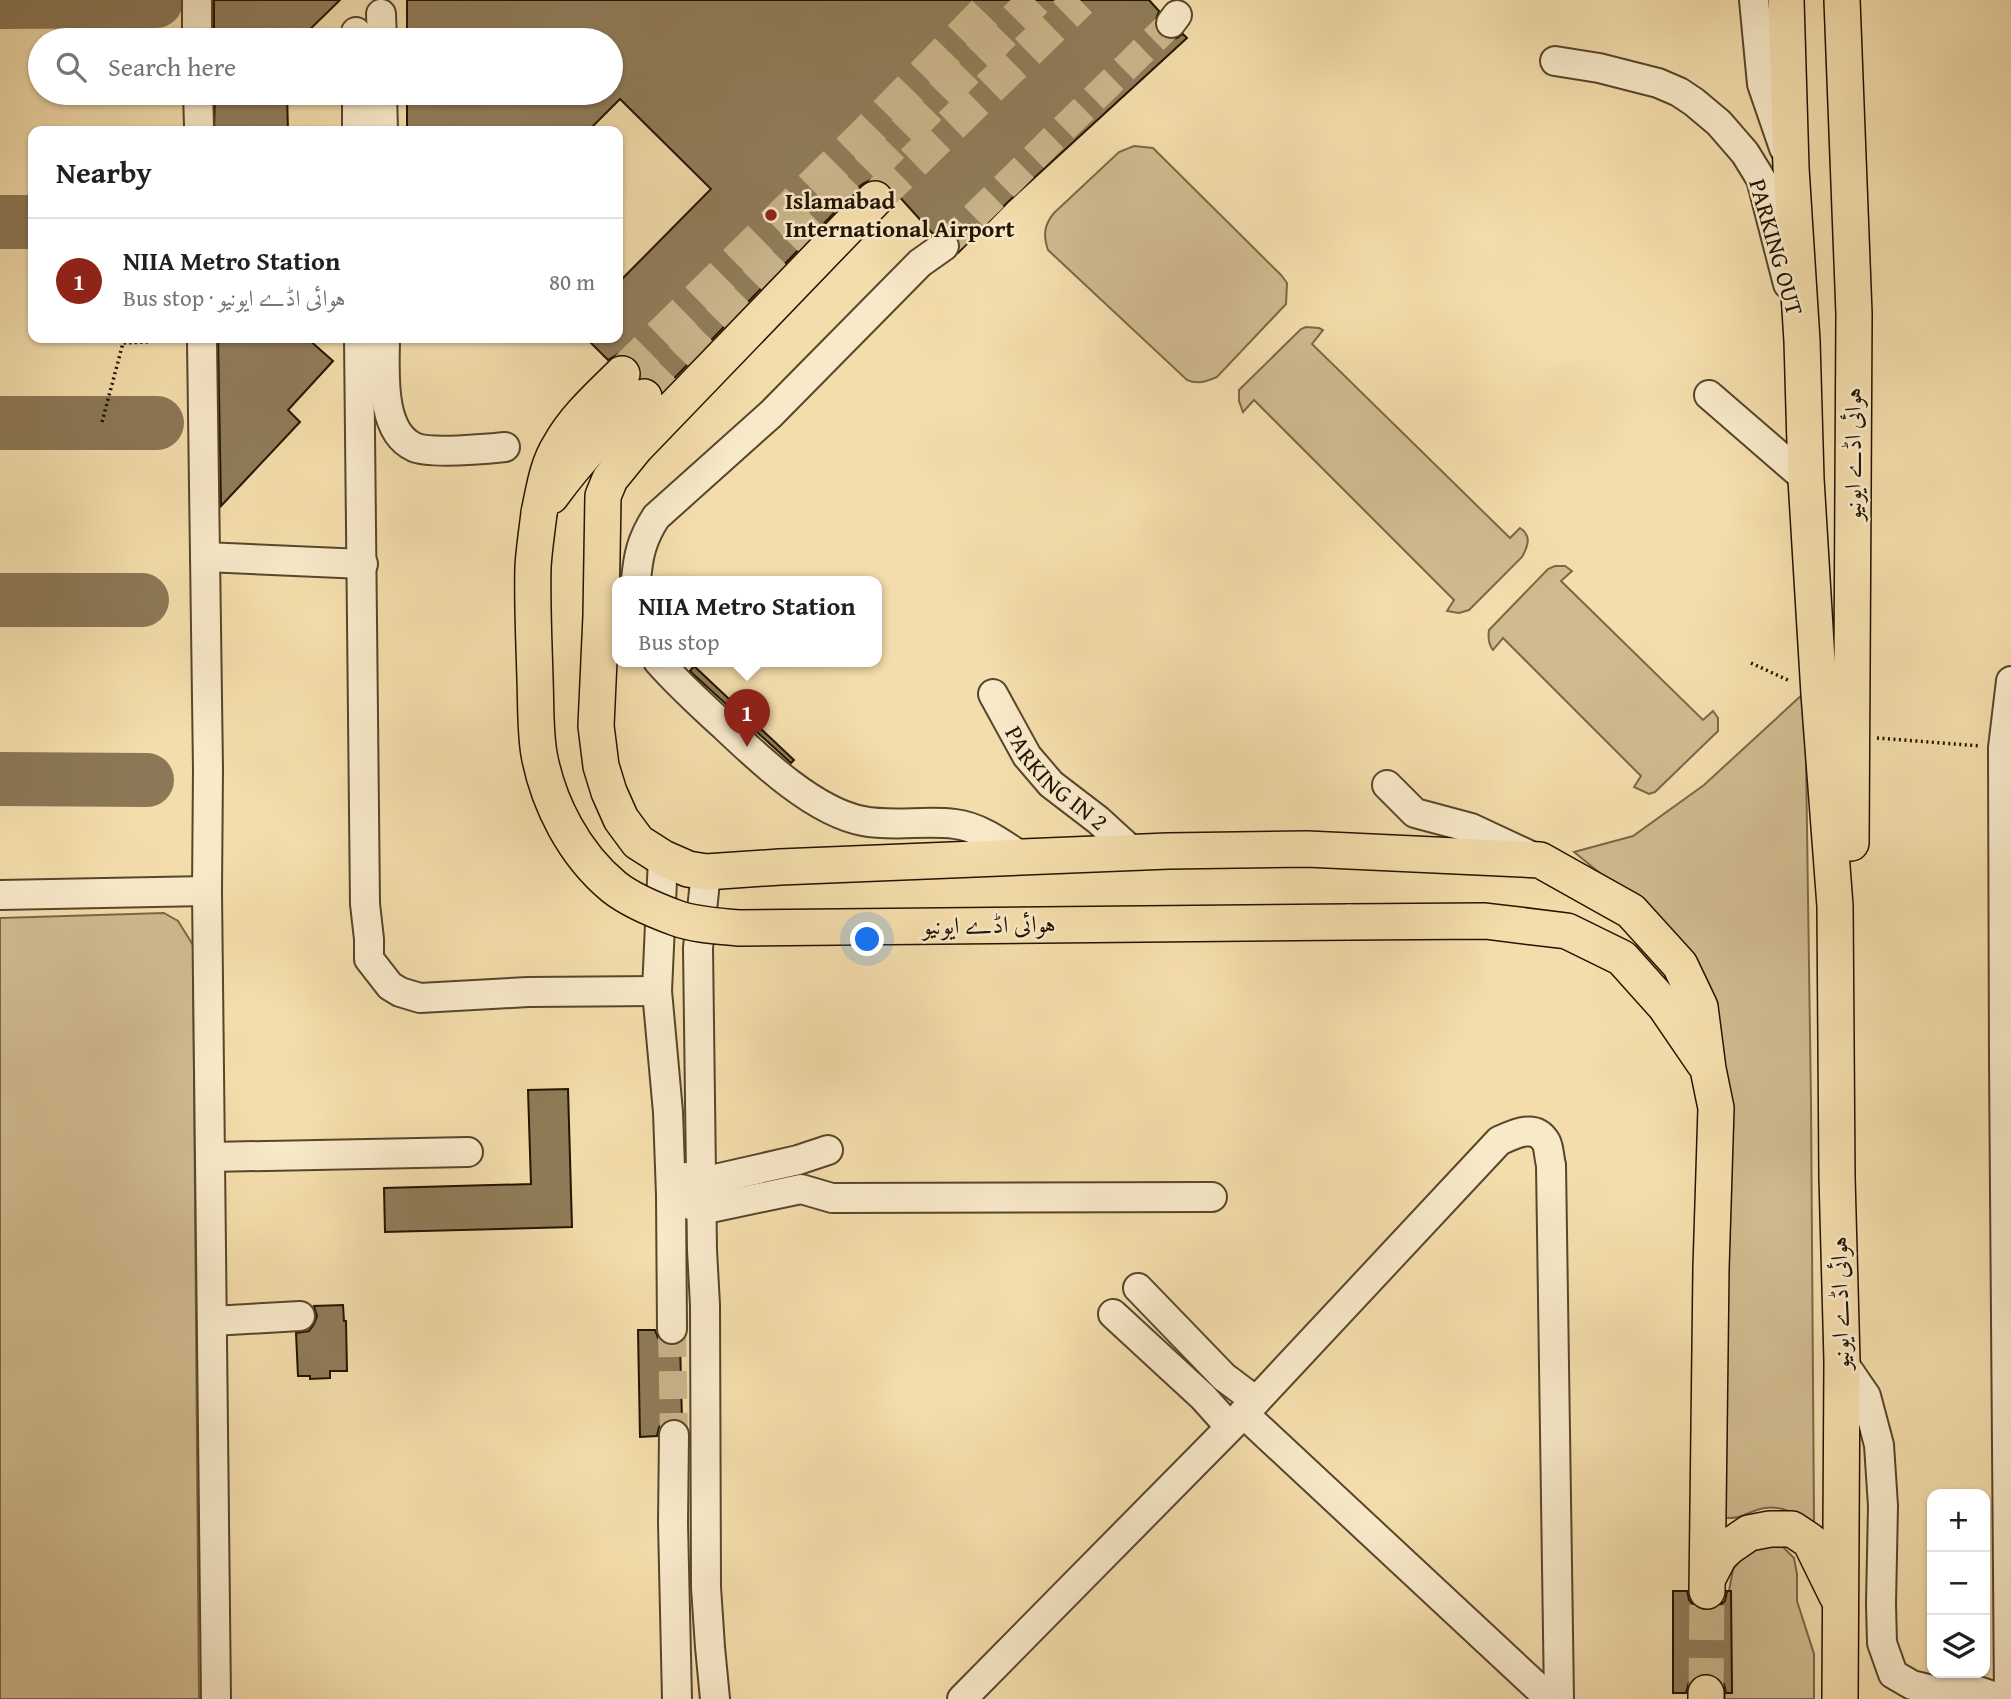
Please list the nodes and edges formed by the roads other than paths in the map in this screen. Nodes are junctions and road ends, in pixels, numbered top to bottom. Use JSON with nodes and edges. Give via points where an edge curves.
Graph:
{"nodes":[{"id":1,"x":197,"y":0,"type":"edge"},
{"id":2,"x":1754,"y":0,"type":"edge"},
{"id":3,"x":1786,"y":0,"type":"edge"},
{"id":4,"x":1842,"y":0,"type":"edge"},
{"id":5,"x":197,"y":28,"type":"edge"},
{"id":6,"x":1555,"y":61,"type":"dead end"},
{"id":7,"x":198,"y":105,"type":"edge"},
{"id":8,"x":357,"y":105,"type":"edge"},
{"id":9,"x":382,"y":105,"type":"edge"},
{"id":10,"x":199,"y":126,"type":"dead end"},
{"id":11,"x":357,"y":126,"type":"edge"},
{"id":12,"x":383,"y":126,"type":"edge"},
{"id":13,"x":1791,"y":167,"type":"junction"},
{"id":14,"x":875,"y":199,"type":"tunnel mouth"},
{"id":15,"x":944,"y":246,"type":"tunnel mouth"},
{"id":16,"x":1802,"y":341,"type":"junction"},
{"id":17,"x":202,"y":343,"type":"edge"},
{"id":18,"x":359,"y":343,"type":"edge"},
{"id":19,"x":385,"y":343,"type":"edge"},
{"id":20,"x":633,"y":386,"type":"tunnel mouth"},
{"id":21,"x":1709,"y":395,"type":"dead end"},
{"id":22,"x":401,"y":439,"type":"junction"},
{"id":23,"x":505,"y":447,"type":"dead end"},
{"id":24,"x":360,"y":461,"type":"junction"},
{"id":25,"x":1805,"y":479,"type":"junction"},
{"id":26,"x":205,"y":557,"type":"junction"},
{"id":27,"x":363,"y":564,"type":"junction"},
{"id":28,"x":636,"y":576,"type":"edge"},
{"id":29,"x":662,"y":667,"type":"edge"},
{"id":30,"x":2011,"y":681,"type":"edge"},
{"id":31,"x":993,"y":694,"type":"dead end"},
{"id":32,"x":1387,"y":785,"type":"dead end"},
{"id":33,"x":1133,"y":852,"type":"junction"},
{"id":34,"x":1022,"y":857,"type":"junction"},
{"id":35,"x":663,"y":858,"type":"junction"},
{"id":36,"x":1539,"y":860,"type":"junction"},
{"id":37,"x":706,"y":872,"type":"junction"},
{"id":38,"x":207,"y":891,"type":"junction"},
{"id":39,"x":0,"y":895,"type":"edge"},
{"id":40,"x":1835,"y":906,"type":"junction"},
{"id":41,"x":657,"y":991,"type":"junction"},
{"id":42,"x":1708,"y":1069,"type":"junction"},
{"id":43,"x":2007,"y":1075,"type":"edge"},
{"id":44,"x":828,"y":1150,"type":"dead end"},
{"id":45,"x":468,"y":1152,"type":"dead end"},
{"id":46,"x":210,"y":1157,"type":"junction"},
{"id":47,"x":702,"y":1182,"type":"junction"},
{"id":48,"x":670,"y":1183,"type":"junction"},
{"id":49,"x":1212,"y":1197,"type":"dead end"},
{"id":50,"x":701,"y":1210,"type":"junction"},
{"id":51,"x":1138,"y":1288,"type":"dead end"},
{"id":52,"x":705,"y":1305,"type":"junction"},
{"id":53,"x":1113,"y":1314,"type":"dead end"},
{"id":54,"x":300,"y":1316,"type":"dead end"},
{"id":55,"x":212,"y":1321,"type":"junction"},
{"id":56,"x":1842,"y":1361,"type":"junction"},
{"id":57,"x":1243,"y":1413,"type":"junction"},
{"id":58,"x":674,"y":1435,"type":"tunnel mouth"},
{"id":59,"x":1840,"y":1602,"type":"junction"},
{"id":60,"x":216,"y":1699,"type":"edge"},
{"id":61,"x":677,"y":1699,"type":"edge"},
{"id":62,"x":715,"y":1699,"type":"edge"},
{"id":63,"x":962,"y":1699,"type":"edge"},
{"id":64,"x":1550,"y":1699,"type":"edge"},
{"id":65,"x":1559,"y":1699,"type":"edge"},
{"id":66,"x":1840,"y":1699,"type":"edge"},
{"id":67,"x":2002,"y":1699,"type":"edge"},
{"id":68,"x":2009,"y":1699,"type":"edge"}],
"edges":[{"from":1,"to":5,"type":"street"},
{"from":2,"to":13,"type":"street","name":"PARKING OUT","via":[[1762,84]]},
{"from":3,"to":13,"type":"main road","name":"ہوائی اڈے ایونیو"},
{"from":4,"to":40,"type":"main road","name":"ہوائی اڈے ایونیو","via":[[1854,314],[1852,841]]},
{"from":6,"to":16,"type":"street","name":"PARKING OUT","via":[[1658,83],[1679,92],[1719,123],[1761,179]]},
{"from":7,"to":10,"type":"street"},
{"from":8,"to":11,"type":"street"},
{"from":9,"to":12,"type":"street"},
{"from":13,"to":16,"type":"main road","name":"ہوائی اڈے ایونیو"},
{"from":14,"to":35,"type":"main road","via":[[636,447],[610,479],[603,496],[597,726],[601,766],[621,818],[638,842]]},
{"from":15,"to":28,"type":"street","via":[[920,263],[771,414],[656,517],[644,537]]},
{"from":16,"to":25,"type":"main road","name":"ہوائی اڈے ایونیو"},
{"from":17,"to":26,"type":"street"},
{"from":18,"to":24,"type":"street"},
{"from":19,"to":22,"type":"street","via":[[386,398]]},
{"from":20,"to":42,"type":"main road","name":"ہوائی اڈے ایونیو","bridge":true,"via":[[574,424],[559,446],[538,513],[533,565],[538,751],[545,783],[575,842],[615,888],[678,919],[739,928],[1485,920],[1567,931],[1622,958],[1665,1006]]},
{"from":21,"to":25,"type":"street"},
{"from":22,"to":23,"type":"street","via":[[415,448],[436,450]]},
{"from":22,"to":24,"type":"street"},
{"from":24,"to":27,"type":"street"},
{"from":25,"to":40,"type":"main road","name":"ہوائی اڈے ایونیو"},
{"from":26,"to":27,"type":"street"},
{"from":26,"to":38,"type":"street"},
{"from":27,"to":41,"type":"street","via":[[365,904],[369,959],[379,975],[400,992],[420,998]]},
{"from":29,"to":34,"type":"street","via":[[747,747],[804,794],[837,813],[863,821],[956,824],[990,835]]},
{"from":30,"to":43,"type":"street","via":[[2003,747]]},
{"from":31,"to":33,"type":"street","name":"PARKING IN 2","via":[[1027,756],[1051,783]]},
{"from":32,"to":36,"type":"street","via":[[1415,813],[1471,828]]},
{"from":33,"to":34,"type":"main road","name":"ہوائی اڈے ایونیو"},
{"from":33,"to":36,"type":"main road","name":"ہوائی اڈے ایونیو","via":[[1307,849]]},
{"from":34,"to":37,"type":"main road","name":"ہوائی اڈے ایونیو"},
{"from":35,"to":37,"type":"main road"},
{"from":35,"to":41,"type":"street"},
{"from":36,"to":42,"type":"main road","name":"ہوائی اڈے ایونیو","via":[[1631,911],[1680,965],[1700,1007]]},
{"from":37,"to":47,"type":"street","via":[[698,948]]},
{"from":38,"to":39,"type":"street"},
{"from":38,"to":46,"type":"street"},
{"from":40,"to":56,"type":"main road","name":"ہوائی اڈے ایونیو"},
{"from":41,"to":48,"type":"street"},
{"from":42,"to":59,"type":"main road","name":"ہوائی اڈے ایونیو","via":[[1716,1108],[1708,1585],[1720,1555],[1749,1533],[1792,1529],[1810,1541]]},
{"from":43,"to":68,"type":"street"},
{"from":44,"to":47,"type":"street"},
{"from":45,"to":46,"type":"street"},
{"from":46,"to":55,"type":"street"},
{"from":47,"to":48,"type":"street"},
{"from":47,"to":50,"type":"street"},
{"from":48,"to":50,"type":"street"},
{"from":48,"to":52,"type":"street","via":[[672,1317]]},
{"from":49,"to":50,"type":"street","via":[[832,1198],[801,1189]]},
{"from":50,"to":52,"type":"street"},
{"from":51,"to":57,"type":"street","via":[[1224,1377]]},
{"from":52,"to":62,"type":"street","via":[[706,1587]]},
{"from":53,"to":57,"type":"street","via":[[1203,1397]]},
{"from":54,"to":55,"type":"street"},
{"from":55,"to":60,"type":"street"},
{"from":56,"to":59,"type":"main road","name":"ہوائی اڈے ایونیو"},
{"from":56,"to":67,"type":"street","via":[[1866,1396],[1879,1446],[1882,1643],[1893,1674],[1912,1685],[1941,1692],[1975,1690]]},
{"from":57,"to":63,"type":"street"},
{"from":57,"to":64,"type":"street"},
{"from":57,"to":65,"type":"street","via":[[1499,1141],[1519,1131],[1535,1132],[1546,1142],[1551,1165]]},
{"from":58,"to":61,"type":"street"},
{"from":59,"to":66,"type":"main road","name":"ہوائی اڈے ایونیو"}]}
